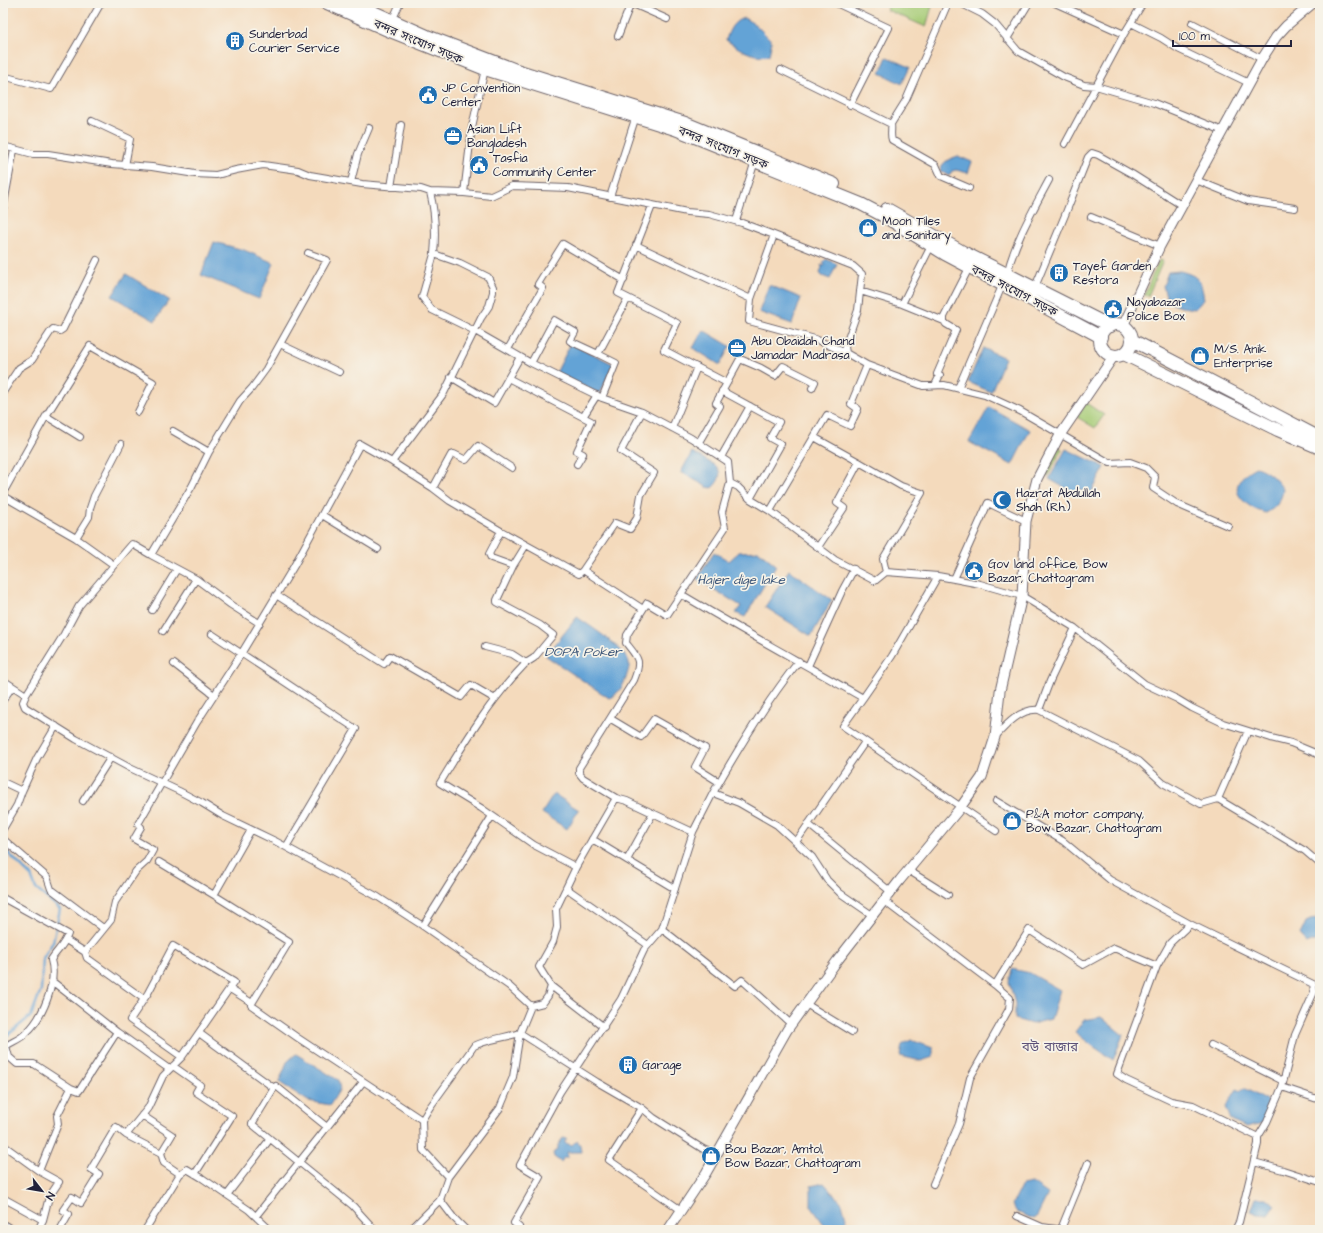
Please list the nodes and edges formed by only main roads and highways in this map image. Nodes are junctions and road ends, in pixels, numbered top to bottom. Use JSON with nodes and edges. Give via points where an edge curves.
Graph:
{"nodes":[{"id":1,"x":327,"y":3,"type":"edge"},
{"id":2,"x":353,"y":3,"type":"edge"},
{"id":3,"x":1110,"y":326,"type":"junction"},
{"id":4,"x":1100,"y":337,"type":"junction"},
{"id":5,"x":1132,"y":340,"type":"junction"},
{"id":6,"x":1119,"y":355,"type":"junction"},
{"id":7,"x":1320,"y":438,"type":"edge"},
{"id":8,"x":1320,"y":448,"type":"edge"}],
"edges":[{"from":1,"to":4,"type":"highway","name":"বন্দর সংযোগ সড়ক","via":[[484,69],[699,138],[861,204],[969,268]]},
{"from":2,"to":3,"type":"highway","name":"বন্দর সংযোগ সড়ক","via":[[427,36],[516,70],[720,136],[864,197],[963,252]]},
{"from":3,"to":4,"type":"highway"},
{"from":3,"to":5,"type":"highway","via":[[1123,326]]},
{"from":4,"to":6,"type":"highway","via":[[1102,347],[1109,354]]},
{"from":5,"to":6,"type":"highway"},
{"from":5,"to":7,"type":"highway"},
{"from":6,"to":8,"type":"highway"}]}
